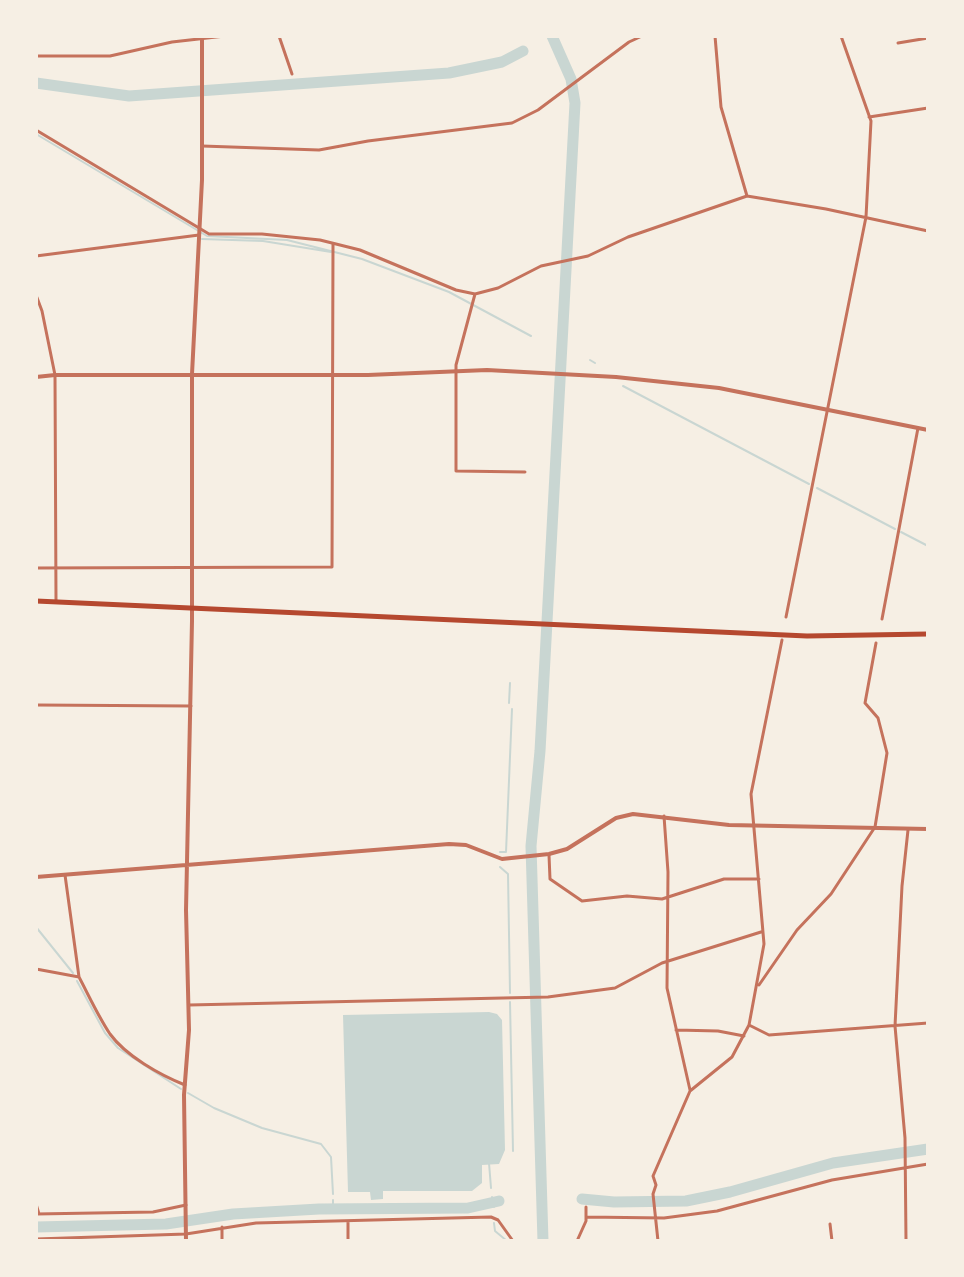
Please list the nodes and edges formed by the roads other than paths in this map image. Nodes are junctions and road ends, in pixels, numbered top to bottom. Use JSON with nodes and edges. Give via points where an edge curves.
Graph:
{"nodes":[{"id":1,"x":225,"y":36,"type":"edge"},
{"id":2,"x":279,"y":36,"type":"edge"},
{"id":3,"x":642,"y":36,"type":"edge"},
{"id":4,"x":715,"y":36,"type":"edge"},
{"id":5,"x":841,"y":36,"type":"edge"},
{"id":6,"x":202,"y":38,"type":"edge"},
{"id":7,"x":928,"y":38,"type":"edge"},
{"id":8,"x":898,"y":43,"type":"dead end"},
{"id":9,"x":36,"y":56,"type":"edge"},
{"id":10,"x":292,"y":74,"type":"dead end"},
{"id":11,"x":928,"y":108,"type":"edge"},
{"id":12,"x":869,"y":117,"type":"junction"},
{"id":13,"x":36,"y":130,"type":"edge"},
{"id":14,"x":202,"y":146,"type":"junction"},
{"id":15,"x":747,"y":196,"type":"junction"},
{"id":16,"x":866,"y":217,"type":"junction"},
{"id":17,"x":928,"y":231,"type":"edge"},
{"id":18,"x":199,"y":232,"type":"junction"},
{"id":19,"x":333,"y":244,"type":"junction"},
{"id":20,"x":36,"y":256,"type":"edge"},
{"id":21,"x":475,"y":294,"type":"junction"},
{"id":22,"x":36,"y":295,"type":"edge"},
{"id":23,"x":43,"y":315,"type":"junction"},
{"id":24,"x":36,"y":318,"type":"edge"},
{"id":25,"x":456,"y":371,"type":"junction"},
{"id":26,"x":192,"y":374,"type":"junction"},
{"id":27,"x":55,"y":375,"type":"junction"},
{"id":28,"x":333,"y":376,"type":"junction"},
{"id":29,"x":36,"y":377,"type":"edge"},
{"id":30,"x":828,"y":410,"type":"junction"},
{"id":31,"x":918,"y":428,"type":"junction"},
{"id":32,"x":928,"y":430,"type":"edge"},
{"id":33,"x":525,"y":472,"type":"dead end"},
{"id":34,"x":193,"y":566,"type":"junction"},
{"id":35,"x":36,"y":568,"type":"edge"},
{"id":36,"x":56,"y":568,"type":"junction"},
{"id":37,"x":36,"y":601,"type":"edge"},
{"id":38,"x":56,"y":602,"type":"junction"},
{"id":39,"x":192,"y":607,"type":"junction"},
{"id":40,"x":786,"y":617,"type":"dead end"},
{"id":41,"x":882,"y":619,"type":"dead end"},
{"id":42,"x":928,"y":634,"type":"edge"},
{"id":43,"x":782,"y":640,"type":"dead end"},
{"id":44,"x":876,"y":643,"type":"dead end"},
{"id":45,"x":36,"y":705,"type":"edge"},
{"id":46,"x":191,"y":706,"type":"junction"},
{"id":47,"x":664,"y":816,"type":"junction"},
{"id":48,"x":752,"y":824,"type":"junction"},
{"id":49,"x":875,"y":827,"type":"junction"},
{"id":50,"x":909,"y":829,"type":"junction"},
{"id":51,"x":928,"y":829,"type":"edge"},
{"id":52,"x":547,"y":855,"type":"junction"},
{"id":53,"x":187,"y":866,"type":"junction"},
{"id":54,"x":65,"y":875,"type":"junction"},
{"id":55,"x":36,"y":877,"type":"edge"},
{"id":56,"x":759,"y":879,"type":"junction"},
{"id":57,"x":667,"y":898,"type":"junction"},
{"id":58,"x":763,"y":931,"type":"junction"},
{"id":59,"x":666,"y":961,"type":"junction"},
{"id":60,"x":36,"y":969,"type":"edge"},
{"id":61,"x":79,"y":977,"type":"junction"},
{"id":62,"x":757,"y":988,"type":"junction"},
{"id":63,"x":189,"y":1005,"type":"junction"},
{"id":64,"x":928,"y":1023,"type":"edge"},
{"id":65,"x":749,"y":1025,"type":"junction"},
{"id":66,"x":895,"y":1026,"type":"junction"},
{"id":67,"x":676,"y":1030,"type":"junction"},
{"id":68,"x":744,"y":1036,"type":"junction"},
{"id":69,"x":185,"y":1085,"type":"junction"},
{"id":70,"x":690,"y":1091,"type":"junction"},
{"id":71,"x":928,"y":1164,"type":"edge"},
{"id":72,"x":906,"y":1167,"type":"junction"},
{"id":73,"x":36,"y":1204,"type":"edge"},
{"id":74,"x":586,"y":1207,"type":"dead end"},
{"id":75,"x":186,"y":1208,"type":"junction"},
{"id":76,"x":38,"y":1214,"type":"edge"},
{"id":77,"x":655,"y":1216,"type":"junction"},
{"id":78,"x":586,"y":1217,"type":"junction"},
{"id":79,"x":348,"y":1222,"type":"junction"},
{"id":80,"x":830,"y":1224,"type":"dead end"},
{"id":81,"x":222,"y":1227,"type":"junction"},
{"id":82,"x":186,"y":1232,"type":"junction"},
{"id":83,"x":151,"y":1238,"type":"edge"},
{"id":84,"x":36,"y":1239,"type":"edge"},
{"id":85,"x":90,"y":1239,"type":"edge"},
{"id":86,"x":186,"y":1241,"type":"edge"},
{"id":87,"x":222,"y":1241,"type":"edge"},
{"id":88,"x":348,"y":1241,"type":"edge"},
{"id":89,"x":513,"y":1241,"type":"edge"},
{"id":90,"x":577,"y":1241,"type":"edge"},
{"id":91,"x":658,"y":1241,"type":"edge"},
{"id":92,"x":832,"y":1241,"type":"edge"},
{"id":93,"x":906,"y":1241,"type":"edge"}],
"edges":[{"from":1,"to":6,"type":"street"},
{"from":2,"to":10,"type":"street"},
{"from":3,"to":14,"type":"street","via":[[512,123],[319,150]]},
{"from":4,"to":15,"type":"street","via":[[721,107]]},
{"from":5,"to":12,"type":"street"},
{"from":6,"to":9,"type":"street","via":[[110,56]]},
{"from":6,"to":14,"type":"street"},
{"from":7,"to":8,"type":"street"},
{"from":11,"to":12,"type":"street"},
{"from":12,"to":16,"type":"street"},
{"from":13,"to":18,"type":"street"},
{"from":14,"to":18,"type":"street"},
{"from":15,"to":16,"type":"street"},
{"from":15,"to":21,"type":"street","via":[[579,258],[535,268]]},
{"from":16,"to":17,"type":"street"},
{"from":16,"to":30,"type":"street"},
{"from":18,"to":19,"type":"street","via":[[299,236]]},
{"from":18,"to":20,"type":"street"},
{"from":18,"to":26,"type":"street"},
{"from":19,"to":21,"type":"street"},
{"from":19,"to":28,"type":"street"},
{"from":21,"to":25,"type":"street"},
{"from":22,"to":23,"type":"street"},
{"from":23,"to":24,"type":"street"},
{"from":23,"to":27,"type":"street"},
{"from":25,"to":28,"type":"street"},
{"from":25,"to":30,"type":"street","via":[[686,383]]},
{"from":25,"to":33,"type":"street","via":[[456,471]]},
{"from":26,"to":27,"type":"street"},
{"from":26,"to":28,"type":"street"},
{"from":26,"to":34,"type":"street"},
{"from":27,"to":29,"type":"street"},
{"from":27,"to":36,"type":"street"},
{"from":28,"to":34,"type":"street","via":[[332,567]]},
{"from":30,"to":31,"type":"street"},
{"from":30,"to":40,"type":"street"},
{"from":31,"to":32,"type":"street"},
{"from":31,"to":41,"type":"street"},
{"from":34,"to":36,"type":"street"},
{"from":34,"to":39,"type":"street"},
{"from":35,"to":36,"type":"street"},
{"from":36,"to":38,"type":"street"},
{"from":37,"to":38,"type":"highway"},
{"from":38,"to":39,"type":"highway"},
{"from":39,"to":42,"type":"highway","via":[[807,636]]},
{"from":39,"to":46,"type":"street"},
{"from":43,"to":48,"type":"street","via":[[751,794]]},
{"from":44,"to":49,"type":"street","via":[[865,703],[878,718],[887,753]]},
{"from":45,"to":46,"type":"street"},
{"from":46,"to":53,"type":"street"},
{"from":47,"to":48,"type":"street"},
{"from":47,"to":52,"type":"street","via":[[622,816]]},
{"from":47,"to":57,"type":"street"},
{"from":48,"to":49,"type":"street"},
{"from":48,"to":56,"type":"street"},
{"from":49,"to":50,"type":"street"},
{"from":49,"to":62,"type":"street","via":[[831,894],[797,930]]},
{"from":50,"to":51,"type":"street"},
{"from":50,"to":66,"type":"street"},
{"from":52,"to":53,"type":"street","via":[[496,858],[457,844]]},
{"from":52,"to":57,"type":"street","via":[[550,879],[579,900]]},
{"from":53,"to":54,"type":"street"},
{"from":53,"to":63,"type":"street"},
{"from":54,"to":55,"type":"street"},
{"from":54,"to":61,"type":"street"},
{"from":56,"to":57,"type":"street","via":[[724,879]]},
{"from":56,"to":58,"type":"street"},
{"from":57,"to":59,"type":"street"},
{"from":58,"to":59,"type":"street"},
{"from":58,"to":62,"type":"street"},
{"from":59,"to":63,"type":"street","via":[[615,988],[548,997]]},
{"from":59,"to":67,"type":"street"},
{"from":60,"to":61,"type":"street"},
{"from":61,"to":69,"type":"street","via":[[112,1036],[145,1063]]},
{"from":62,"to":65,"type":"street"},
{"from":63,"to":69,"type":"street"},
{"from":64,"to":66,"type":"street"},
{"from":65,"to":66,"type":"street","via":[[769,1035]]},
{"from":65,"to":68,"type":"street"},
{"from":66,"to":72,"type":"street"},
{"from":67,"to":68,"type":"street"},
{"from":67,"to":70,"type":"street"},
{"from":68,"to":70,"type":"street","via":[[732,1057]]},
{"from":69,"to":75,"type":"street"},
{"from":70,"to":77,"type":"street","via":[[653,1176]]},
{"from":71,"to":72,"type":"street"},
{"from":72,"to":77,"type":"street","via":[[832,1180],[717,1211]]},
{"from":72,"to":93,"type":"street"},
{"from":73,"to":76,"type":"street"},
{"from":74,"to":78,"type":"street"},
{"from":75,"to":76,"type":"street"},
{"from":75,"to":82,"type":"street"},
{"from":77,"to":78,"type":"street"},
{"from":77,"to":91,"type":"street"},
{"from":78,"to":90,"type":"street"},
{"from":79,"to":81,"type":"street"},
{"from":79,"to":88,"type":"street"},
{"from":79,"to":89,"type":"street","via":[[491,1217]]},
{"from":80,"to":92,"type":"street"},
{"from":81,"to":82,"type":"street"},
{"from":81,"to":87,"type":"street"},
{"from":82,"to":83,"type":"street"},
{"from":82,"to":86,"type":"street"},
{"from":83,"to":85,"type":"street"},
{"from":84,"to":85,"type":"street"}]}
